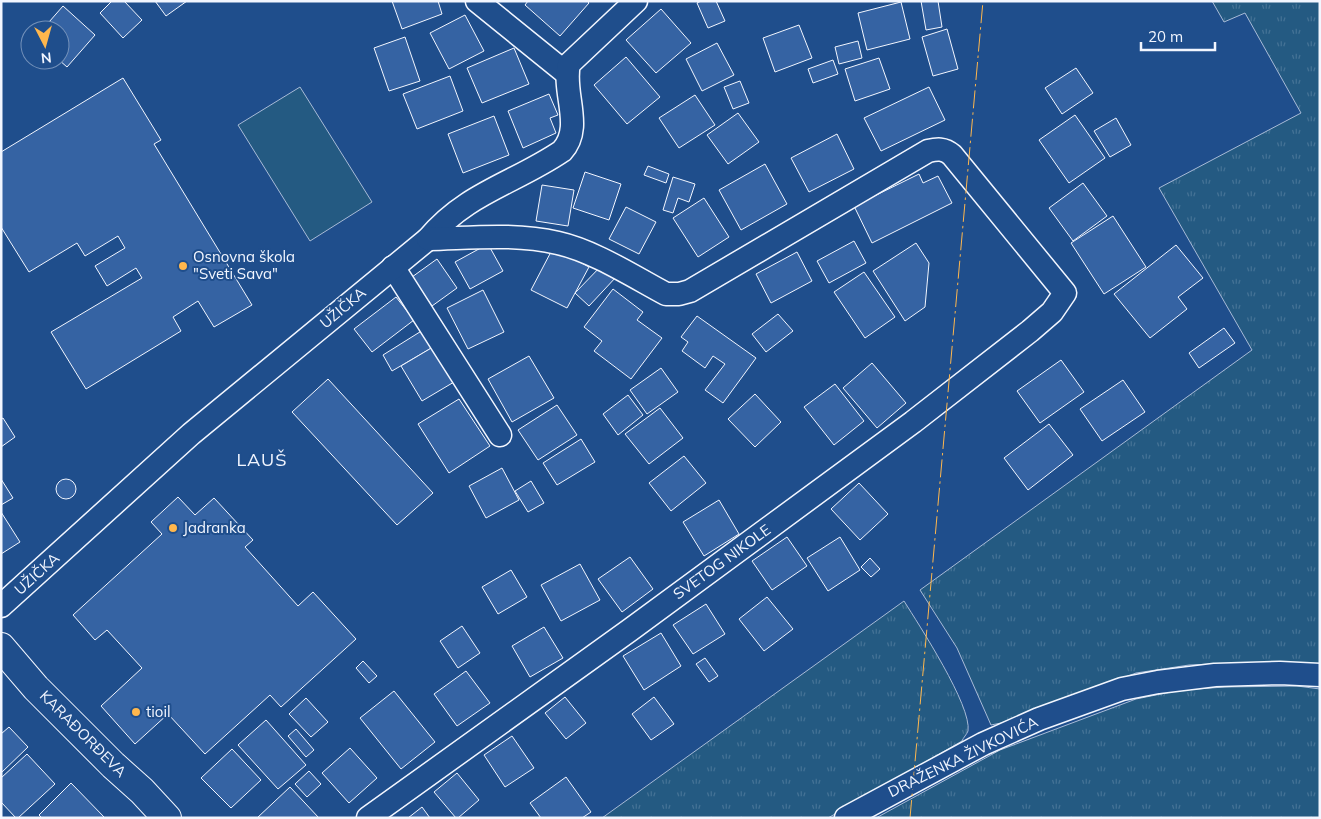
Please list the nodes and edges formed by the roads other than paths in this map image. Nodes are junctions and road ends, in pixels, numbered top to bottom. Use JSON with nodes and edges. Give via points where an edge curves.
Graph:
{"nodes":[{"id":1,"x":477,"y":1,"type":"edge"},
{"id":2,"x":636,"y":1,"type":"edge"},
{"id":3,"x":566,"y":74,"type":"junction"},
{"id":4,"x":428,"y":238,"type":"junction"},
{"id":5,"x":393,"y":267,"type":"junction"},
{"id":6,"x":500,"y":435,"type":"dead end"},
{"id":7,"x":1,"y":606,"type":"edge"},
{"id":8,"x":1,"y":647,"type":"edge"},
{"id":9,"x":1320,"y":675,"type":"edge"},
{"id":10,"x":167,"y":818,"type":"edge"},
{"id":11,"x":368,"y":818,"type":"edge"},
{"id":12,"x":846,"y":818,"type":"edge"}],
"edges":[{"from":1,"to":3,"type":"street"},
{"from":2,"to":3,"type":"street","via":[[576,56]]},
{"from":3,"to":4,"type":"street","name":"UŽIČKA","via":[[572,126],[571,136],[562,152],[471,200],[441,223]]},
{"from":4,"to":5,"type":"street","name":"UŽIČKA"},
{"from":4,"to":11,"type":"street","name":"SVETOG NIKOLE","via":[[511,236],[559,243],[586,252],[666,294],[679,294],[690,291],[928,151],[937,149],[952,155],[1065,293],[1052,312],[1030,332],[913,422]]},
{"from":5,"to":6,"type":"street"},
{"from":5,"to":7,"type":"street","name":"UŽIČKA","via":[[192,434]]},
{"from":8,"to":10,"type":"main road","name":"KARAĐORĐEVA","via":[[36,688]]},
{"from":9,"to":12,"type":"street","name":"DRAŽENKA ŽIVKOVIĆA","via":[[1215,675],[1122,689],[1039,719],[983,744]]}]}
